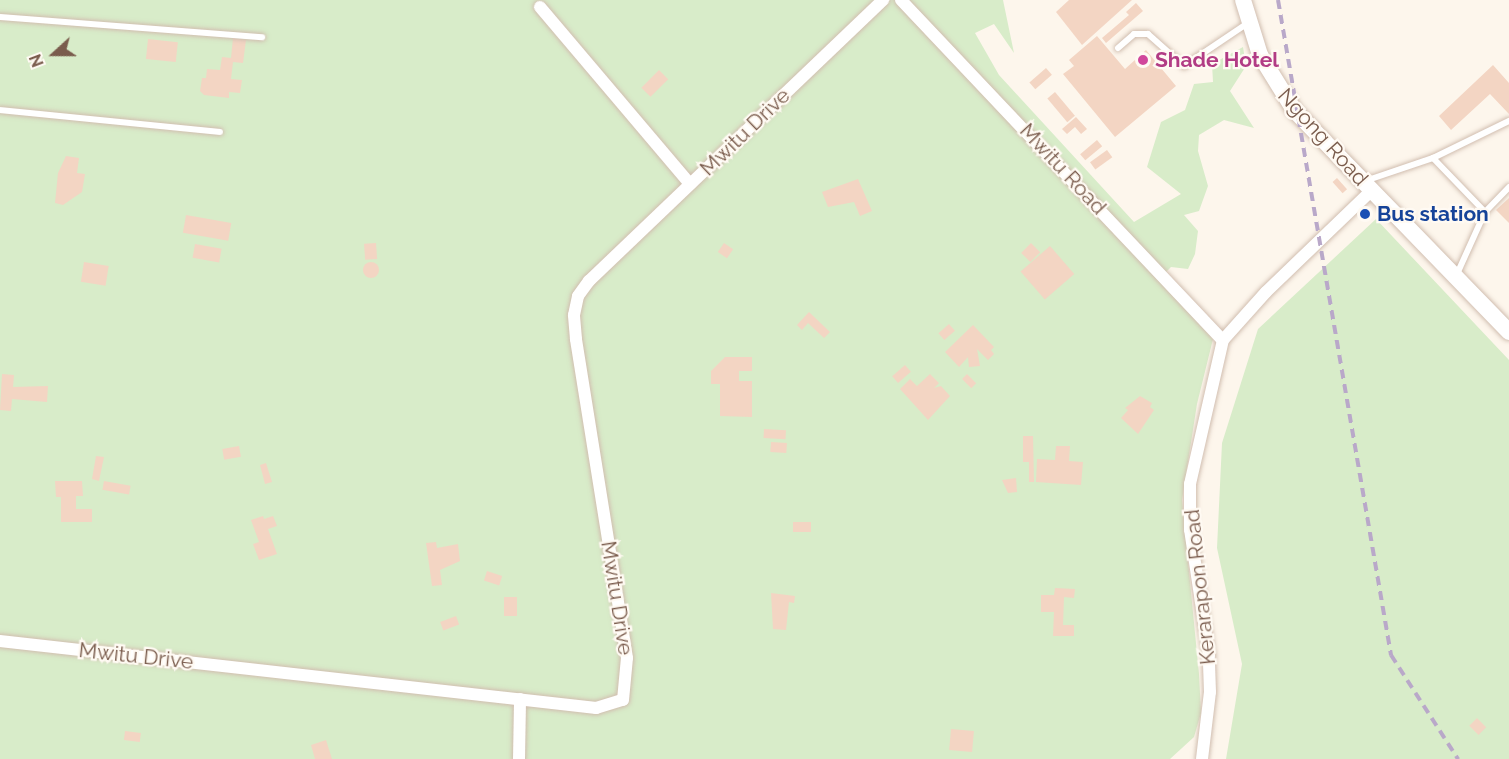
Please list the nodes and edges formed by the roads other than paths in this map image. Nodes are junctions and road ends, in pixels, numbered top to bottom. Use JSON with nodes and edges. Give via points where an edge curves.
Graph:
{"nodes":[{"id":1,"x":883,"y":0,"type":"edge"},
{"id":2,"x":901,"y":0,"type":"edge"},
{"id":3,"x":1243,"y":0,"type":"edge"},
{"id":4,"x":540,"y":8,"type":"dead end"},
{"id":5,"x":0,"y":17,"type":"edge"},
{"id":6,"x":1248,"y":23,"type":"junction"},
{"id":7,"x":262,"y":37,"type":"dead end"},
{"id":8,"x":1118,"y":48,"type":"dead end"},
{"id":9,"x":0,"y":110,"type":"edge"},
{"id":10,"x":1509,"y":121,"type":"edge"},
{"id":11,"x":220,"y":132,"type":"dead end"},
{"id":12,"x":1433,"y":158,"type":"junction"},
{"id":13,"x":690,"y":184,"type":"junction"},
{"id":14,"x":1367,"y":186,"type":"junction"},
{"id":15,"x":1509,"y":187,"type":"edge"},
{"id":16,"x":1485,"y":212,"type":"junction"},
{"id":17,"x":1456,"y":278,"type":"junction"},
{"id":18,"x":1509,"y":332,"type":"edge"},
{"id":19,"x":1223,"y":340,"type":"junction"},
{"id":20,"x":0,"y":641,"type":"edge"},
{"id":21,"x":520,"y":699,"type":"junction"},
{"id":22,"x":519,"y":759,"type":"edge"},
{"id":23,"x":1202,"y":759,"type":"edge"}],
"edges":[{"from":1,"to":13,"type":"street","name":"Mwitu Drive"},
{"from":2,"to":19,"type":"street","name":"Mwitu Road"},
{"from":3,"to":6,"type":"main road","name":"Ngong Road"},
{"from":4,"to":13,"type":"street"},
{"from":5,"to":7,"type":"lane"},
{"from":6,"to":8,"type":"lane","via":[[1189,65],[1179,64],[1148,34],[1134,34]]},
{"from":6,"to":14,"type":"main road","name":"Ngong Road","via":[[1275,83],[1294,110]]},
{"from":9,"to":11,"type":"lane"},
{"from":10,"to":12,"type":"lane"},
{"from":12,"to":14,"type":"lane"},
{"from":12,"to":16,"type":"lane"},
{"from":13,"to":21,"type":"street","name":"Mwitu Drive","via":[[590,281],[579,296],[574,315],[627,658],[623,700],[596,708]]},
{"from":14,"to":17,"type":"main road","name":"Ngong Road"},
{"from":14,"to":19,"type":"street","name":"Kerarapon Road"},
{"from":15,"to":16,"type":"lane"},
{"from":16,"to":17,"type":"lane"},
{"from":17,"to":18,"type":"main road","name":"Ngong Road"},
{"from":19,"to":23,"type":"street","name":"Kerarapon Road","via":[[1190,484],[1190,530],[1209,655],[1210,692]]},
{"from":20,"to":21,"type":"street","name":"Mwitu Drive"},
{"from":21,"to":22,"type":"street"}]}
